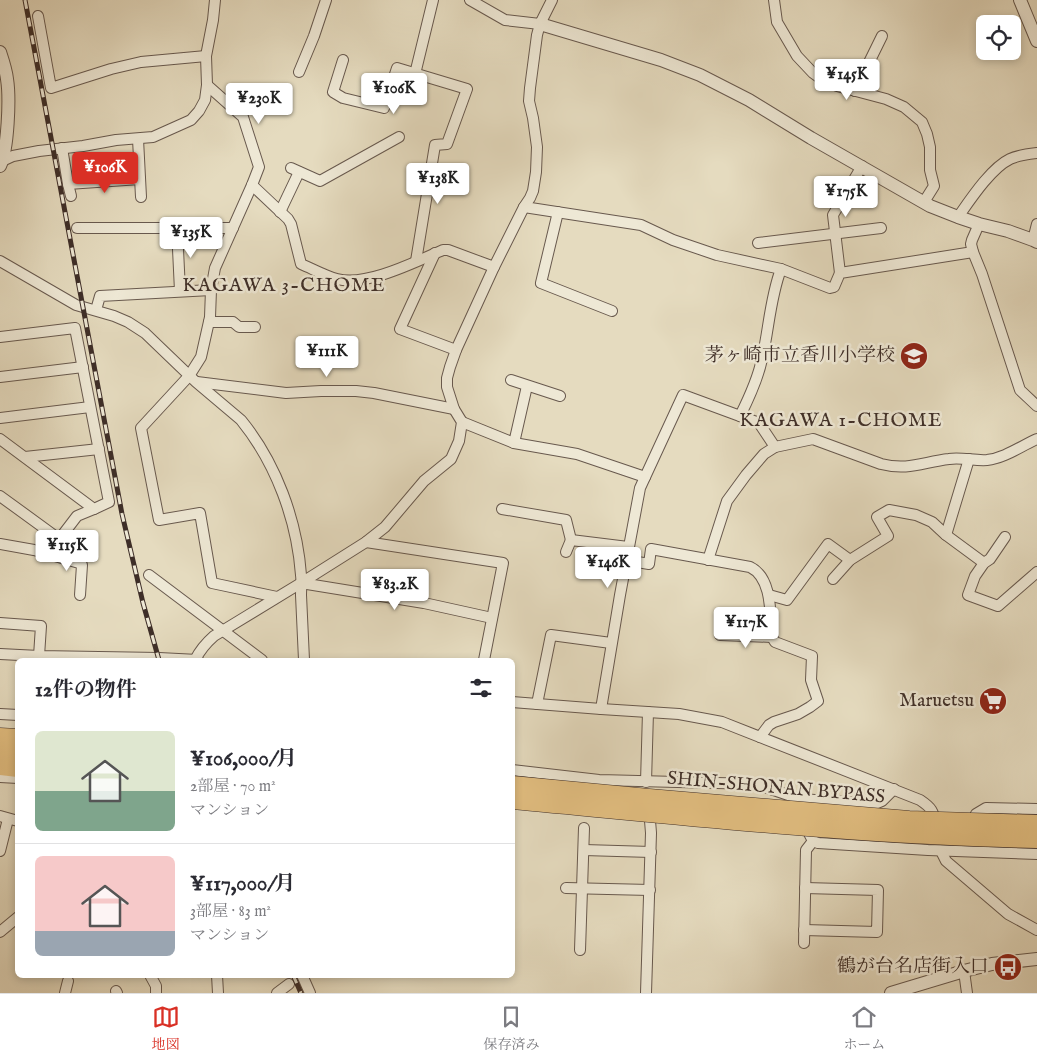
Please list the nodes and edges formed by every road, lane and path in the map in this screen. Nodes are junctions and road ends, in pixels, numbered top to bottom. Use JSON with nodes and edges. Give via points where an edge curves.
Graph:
{"nodes":[{"id":1,"x":215,"y":0,"type":"edge"},
{"id":2,"x":326,"y":0,"type":"edge"},
{"id":3,"x":432,"y":0,"type":"edge"},
{"id":4,"x":470,"y":0,"type":"edge"},
{"id":5,"x":552,"y":0,"type":"edge"},
{"id":6,"x":774,"y":0,"type":"edge"},
{"id":7,"x":1020,"y":0,"type":"edge"},
{"id":8,"x":38,"y":16,"type":"dead end"},
{"id":9,"x":540,"y":24,"type":"junction"},
{"id":10,"x":882,"y":36,"type":"dead end"},
{"id":11,"x":1037,"y":41,"type":"edge"},
{"id":12,"x":0,"y":52,"type":"edge"},
{"id":13,"x":206,"y":56,"type":"junction"},
{"id":14,"x":343,"y":60,"type":"dead end"},
{"id":15,"x":299,"y":72,"type":"dead end"},
{"id":16,"x":415,"y":74,"type":"junction"},
{"id":17,"x":206,"y":85,"type":"junction"},
{"id":18,"x":855,"y":90,"type":"junction"},
{"id":19,"x":4,"y":101,"type":"edge"},
{"id":20,"x":399,"y":137,"type":"dead end"},
{"id":21,"x":138,"y":139,"type":"junction"},
{"id":22,"x":62,"y":148,"type":"junction"},
{"id":23,"x":1037,"y":153,"type":"edge"},
{"id":24,"x":1,"y":163,"type":"edge"},
{"id":25,"x":862,"y":166,"type":"junction"},
{"id":26,"x":140,"y":179,"type":"junction"},
{"id":27,"x":68,"y":184,"type":"junction"},
{"id":28,"x":252,"y":185,"type":"junction"},
{"id":29,"x":71,"y":196,"type":"dead end"},
{"id":30,"x":141,"y":197,"type":"dead end"},
{"id":31,"x":924,"y":202,"type":"junction"},
{"id":32,"x":524,"y":207,"type":"junction"},
{"id":33,"x":280,"y":212,"type":"junction"},
{"id":34,"x":558,"y":212,"type":"junction"},
{"id":35,"x":958,"y":217,"type":"junction"},
{"id":36,"x":978,"y":224,"type":"junction"},
{"id":37,"x":1037,"y":224,"type":"edge"},
{"id":38,"x":77,"y":228,"type":"dead end"},
{"id":39,"x":177,"y":228,"type":"junction"},
{"id":40,"x":233,"y":228,"type":"junction"},
{"id":41,"x":881,"y":228,"type":"dead end"},
{"id":42,"x":835,"y":234,"type":"junction"},
{"id":43,"x":1035,"y":241,"type":"edge"},
{"id":44,"x":758,"y":243,"type":"dead end"},
{"id":45,"x":973,"y":252,"type":"junction"},
{"id":46,"x":435,"y":253,"type":"junction"},
{"id":47,"x":0,"y":261,"type":"edge"},
{"id":48,"x":416,"y":262,"type":"junction"},
{"id":49,"x":494,"y":267,"type":"junction"},
{"id":50,"x":781,"y":269,"type":"junction"},
{"id":51,"x":840,"y":273,"type":"junction"},
{"id":52,"x":211,"y":290,"type":"junction"},
{"id":53,"x":180,"y":292,"type":"junction"},
{"id":54,"x":96,"y":310,"type":"junction"},
{"id":55,"x":612,"y":311,"type":"dead end"},
{"id":56,"x":209,"y":322,"type":"junction"},
{"id":57,"x":255,"y":328,"type":"dead end"},
{"id":58,"x":0,"y":337,"type":"edge"},
{"id":59,"x":456,"y":350,"type":"junction"},
{"id":60,"x":83,"y":367,"type":"junction"},
{"id":61,"x":0,"y":377,"type":"edge"},
{"id":62,"x":192,"y":379,"type":"junction"},
{"id":63,"x":511,"y":380,"type":"dead end"},
{"id":64,"x":527,"y":386,"type":"junction"},
{"id":65,"x":560,"y":396,"type":"dead end"},
{"id":66,"x":1037,"y":406,"type":"edge"},
{"id":67,"x":90,"y":407,"type":"junction"},
{"id":68,"x":454,"y":408,"type":"junction"},
{"id":69,"x":740,"y":416,"type":"junction"},
{"id":70,"x":0,"y":418,"type":"edge"},
{"id":71,"x":462,"y":422,"type":"junction"},
{"id":72,"x":0,"y":439,"type":"edge"},
{"id":73,"x":1037,"y":440,"type":"edge"},
{"id":74,"x":514,"y":443,"type":"junction"},
{"id":75,"x":776,"y":447,"type":"junction"},
{"id":76,"x":98,"y":449,"type":"junction"},
{"id":77,"x":25,"y":457,"type":"junction"},
{"id":78,"x":969,"y":459,"type":"junction"},
{"id":79,"x":645,"y":477,"type":"junction"},
{"id":80,"x":0,"y":496,"type":"edge"},
{"id":81,"x":94,"y":509,"type":"junction"},
{"id":82,"x":502,"y":509,"type":"dead end"},
{"id":83,"x":946,"y":535,"type":"junction"},
{"id":84,"x":1005,"y":537,"type":"dead end"},
{"id":85,"x":59,"y":539,"type":"junction"},
{"id":86,"x":571,"y":540,"type":"junction"},
{"id":87,"x":366,"y":542,"type":"junction"},
{"id":88,"x":0,"y":544,"type":"edge"},
{"id":89,"x":628,"y":547,"type":"junction"},
{"id":90,"x":566,"y":552,"type":"dead end"},
{"id":91,"x":48,"y":554,"type":"junction"},
{"id":92,"x":626,"y":560,"type":"junction"},
{"id":93,"x":708,"y":560,"type":"junction"},
{"id":94,"x":850,"y":560,"type":"junction"},
{"id":95,"x":984,"y":564,"type":"junction"},
{"id":96,"x":1037,"y":572,"type":"edge"},
{"id":97,"x":149,"y":576,"type":"dead end"},
{"id":98,"x":832,"y":579,"type":"dead end"},
{"id":99,"x":301,"y":583,"type":"junction"},
{"id":100,"x":769,"y":594,"type":"junction"},
{"id":101,"x":80,"y":595,"type":"dead end"},
{"id":102,"x":277,"y":597,"type":"junction"},
{"id":103,"x":492,"y":618,"type":"junction"},
{"id":104,"x":0,"y":623,"type":"edge"},
{"id":105,"x":223,"y":630,"type":"junction"},
{"id":106,"x":720,"y":636,"type":"dead end"},
{"id":107,"x":772,"y":637,"type":"junction"},
{"id":108,"x":611,"y":643,"type":"junction"},
{"id":109,"x":0,"y":654,"type":"edge"},
{"id":110,"x":39,"y":656,"type":"junction"},
{"id":111,"x":165,"y":658,"type":"edge"},
{"id":112,"x":197,"y":658,"type":"edge"},
{"id":113,"x":259,"y":658,"type":"edge"},
{"id":114,"x":304,"y":658,"type":"edge"},
{"id":115,"x":484,"y":658,"type":"edge"},
{"id":116,"x":515,"y":702,"type":"edge"},
{"id":117,"x":537,"y":704,"type":"junction"},
{"id":118,"x":601,"y":709,"type":"junction"},
{"id":119,"x":648,"y":712,"type":"junction"},
{"id":120,"x":0,"y":714,"type":"edge"},
{"id":121,"x":15,"y":715,"type":"edge"},
{"id":122,"x":0,"y":726,"type":"edge"},
{"id":123,"x":15,"y":728,"type":"edge"},
{"id":124,"x":0,"y":737,"type":"edge"},
{"id":125,"x":760,"y":737,"type":"junction"},
{"id":126,"x":15,"y":738,"type":"edge"},
{"id":127,"x":0,"y":752,"type":"edge"},
{"id":128,"x":15,"y":753,"type":"edge"},
{"id":129,"x":0,"y":766,"type":"edge"},
{"id":130,"x":15,"y":768,"type":"edge"},
{"id":131,"x":515,"y":770,"type":"edge"},
{"id":132,"x":0,"y":776,"type":"edge"},
{"id":133,"x":15,"y":778,"type":"edge"},
{"id":134,"x":646,"y":782,"type":"junction"},
{"id":135,"x":730,"y":784,"type":"junction"},
{"id":136,"x":515,"y":785,"type":"edge"},
{"id":137,"x":894,"y":789,"type":"junction"},
{"id":138,"x":515,"y":800,"type":"edge"},
{"id":139,"x":649,"y":802,"type":"dead end"},
{"id":140,"x":729,"y":809,"type":"dead end"},
{"id":141,"x":1037,"y":809,"type":"edge"},
{"id":142,"x":9,"y":819,"type":"edge"},
{"id":143,"x":804,"y":823,"type":"dead end"},
{"id":144,"x":1037,"y":824,"type":"edge"},
{"id":145,"x":970,"y":826,"type":"dead end"},
{"id":146,"x":584,"y":828,"type":"dead end"},
{"id":147,"x":936,"y":833,"type":"dead end"},
{"id":148,"x":1037,"y":839,"type":"edge"},
{"id":149,"x":813,"y":841,"type":"junction"},
{"id":150,"x":584,"y":850,"type":"junction"},
{"id":151,"x":941,"y":851,"type":"junction"},
{"id":152,"x":0,"y":852,"type":"edge"},
{"id":153,"x":651,"y":852,"type":"junction"},
{"id":154,"x":1037,"y":854,"type":"edge"},
{"id":155,"x":566,"y":888,"type":"dead end"},
{"id":156,"x":582,"y":888,"type":"junction"},
{"id":157,"x":805,"y":888,"type":"junction"},
{"id":158,"x":650,"y":890,"type":"junction"},
{"id":159,"x":15,"y":920,"type":"edge"},
{"id":160,"x":804,"y":930,"type":"junction"},
{"id":161,"x":1037,"y":930,"type":"edge"},
{"id":162,"x":0,"y":932,"type":"edge"},
{"id":163,"x":804,"y":943,"type":"dead end"},
{"id":164,"x":580,"y":950,"type":"dead end"},
{"id":165,"x":1037,"y":959,"type":"edge"},
{"id":166,"x":964,"y":971,"type":"junction"},
{"id":167,"x":152,"y":978,"type":"edge"},
{"id":168,"x":217,"y":978,"type":"edge"},
{"id":169,"x":303,"y":978,"type":"edge"},
{"id":170,"x":68,"y":981,"type":"dead end"},
{"id":171,"x":289,"y":984,"type":"dead end"},
{"id":172,"x":65,"y":993,"type":"edge"},
{"id":173,"x":156,"y":993,"type":"edge"},
{"id":174,"x":218,"y":993,"type":"edge"},
{"id":175,"x":277,"y":993,"type":"edge"},
{"id":176,"x":310,"y":993,"type":"edge"},
{"id":177,"x":646,"y":993,"type":"edge"},
{"id":178,"x":891,"y":993,"type":"edge"},
{"id":179,"x":967,"y":993,"type":"edge"}],
"edges":[{"from":1,"to":13,"type":"street"},
{"from":2,"to":15,"type":"street"},
{"from":3,"to":16,"type":"street"},
{"from":4,"to":9,"type":"street","via":[[505,20]]},
{"from":5,"to":9,"type":"street"},
{"from":6,"to":18,"type":"street","via":[[777,22],[797,56],[824,81]]},
{"from":7,"to":11,"type":"street"},
{"from":8,"to":13,"type":"street","via":[[51,88],[141,62]]},
{"from":9,"to":25,"type":"street","via":[[680,67],[750,100]]},
{"from":9,"to":32,"type":"street","via":[[530,88],[537,147],[536,172],[533,191]]},
{"from":10,"to":18,"type":"street"},
{"from":12,"to":19,"type":"street","via":[[8,80]]},
{"from":13,"to":17,"type":"street"},
{"from":14,"to":16,"type":"street","via":[[333,92],[342,98],[384,108],[397,68]]},
{"from":16,"to":48,"type":"street","via":[[467,89],[447,144],[435,145]]},
{"from":17,"to":21,"type":"street","via":[[205,100],[191,120],[153,137]]},
{"from":17,"to":28,"type":"street","via":[[243,117],[259,167]]},
{"from":18,"to":31,"type":"street","via":[[904,107],[922,122],[930,147],[934,186]]},
{"from":19,"to":24,"type":"street","via":[[6,149]]},
{"from":20,"to":33,"type":"street","via":[[320,181],[295,170]]},
{"from":21,"to":22,"type":"street"},
{"from":21,"to":26,"type":"street"},
{"from":22,"to":24,"type":"street","via":[[13,156]]},
{"from":22,"to":27,"type":"street"},
{"from":23,"to":35,"type":"street","via":[[1010,159],[991,174]]},
{"from":25,"to":31,"type":"street"},
{"from":25,"to":42,"type":"street","via":[[833,215]]},
{"from":26,"to":27,"type":"street"},
{"from":26,"to":30,"type":"street"},
{"from":27,"to":29,"type":"street"},
{"from":28,"to":33,"type":"street"},
{"from":28,"to":40,"type":"street"},
{"from":31,"to":35,"type":"street"},
{"from":32,"to":34,"type":"street"},
{"from":32,"to":49,"type":"street"},
{"from":33,"to":48,"type":"street","via":[[291,224],[302,264],[324,275],[352,282]]},
{"from":34,"to":50,"type":"street","via":[[641,225],[717,255]]},
{"from":34,"to":55,"type":"street","via":[[541,283]]},
{"from":35,"to":36,"type":"street"},
{"from":36,"to":43,"type":"street"},
{"from":36,"to":45,"type":"street","via":[[971,244]]},
{"from":37,"to":43,"type":"street"},
{"from":38,"to":39,"type":"street"},
{"from":39,"to":40,"type":"street"},
{"from":39,"to":53,"type":"street"},
{"from":40,"to":52,"type":"street","via":[[215,268]]},
{"from":41,"to":42,"type":"street"},
{"from":42,"to":44,"type":"street"},
{"from":42,"to":51,"type":"street"},
{"from":45,"to":51,"type":"street"},
{"from":45,"to":66,"type":"street","via":[[1020,390]]},
{"from":46,"to":48,"type":"street"},
{"from":46,"to":49,"type":"street","via":[[448,250]]},
{"from":46,"to":59,"type":"street","via":[[400,329]]},
{"from":47,"to":54,"type":"street","via":[[76,305]]},
{"from":49,"to":59,"type":"street"},
{"from":50,"to":51,"type":"street","via":[[830,288],[834,287]]},
{"from":50,"to":69,"type":"street","via":[[763,358]]},
{"from":52,"to":53,"type":"street"},
{"from":52,"to":56,"type":"street"},
{"from":53,"to":54,"type":"street","via":[[100,296]]},
{"from":54,"to":62,"type":"street","via":[[128,322],[144,333]]},
{"from":56,"to":57,"type":"street","via":[[233,322],[239,328]]},
{"from":56,"to":62,"type":"street"},
{"from":58,"to":60,"type":"street","via":[[75,328]]},
{"from":59,"to":68,"type":"street","via":[[447,386]]},
{"from":60,"to":61,"type":"street"},
{"from":60,"to":67,"type":"street"},
{"from":62,"to":68,"type":"street","via":[[286,393],[356,391]]},
{"from":62,"to":99,"type":"street","via":[[241,420],[269,465],[282,490],[295,530]]},
{"from":62,"to":102,"type":"street","via":[[141,428],[159,520],[200,513],[212,583]]},
{"from":63,"to":64,"type":"street"},
{"from":64,"to":65,"type":"street"},
{"from":64,"to":74,"type":"street"},
{"from":67,"to":70,"type":"street"},
{"from":67,"to":76,"type":"street"},
{"from":68,"to":71,"type":"street"},
{"from":69,"to":75,"type":"street","via":[[758,423]]},
{"from":69,"to":79,"type":"street","via":[[683,395]]},
{"from":71,"to":74,"type":"street"},
{"from":71,"to":87,"type":"street","via":[[459,441],[451,458],[424,481],[386,527]]},
{"from":72,"to":77,"type":"street"},
{"from":73,"to":78,"type":"street","via":[[987,460]]},
{"from":74,"to":79,"type":"street","via":[[577,454]]},
{"from":75,"to":78,"type":"street","via":[[813,439],[891,467],[950,458]]},
{"from":75,"to":93,"type":"street","via":[[764,454],[728,501]]},
{"from":76,"to":77,"type":"street"},
{"from":76,"to":81,"type":"street","via":[[109,502]]},
{"from":77,"to":81,"type":"street"},
{"from":78,"to":83,"type":"street"},
{"from":79,"to":89,"type":"street"},
{"from":80,"to":85,"type":"street"},
{"from":81,"to":85,"type":"street","via":[[77,516]]},
{"from":82,"to":86,"type":"street","via":[[566,520]]},
{"from":83,"to":94,"type":"street","via":[[932,522],[889,510],[877,517],[888,536]]},
{"from":83,"to":95,"type":"street"},
{"from":84,"to":95,"type":"street"},
{"from":85,"to":91,"type":"street"},
{"from":86,"to":89,"type":"street"},
{"from":86,"to":90,"type":"street"},
{"from":87,"to":99,"type":"street"},
{"from":87,"to":103,"type":"street","via":[[503,563]]},
{"from":88,"to":91,"type":"street"},
{"from":89,"to":92,"type":"street"},
{"from":91,"to":101,"type":"street","via":[[82,565]]},
{"from":92,"to":93,"type":"street","via":[[649,564],[651,549]]},
{"from":92,"to":108,"type":"street"},
{"from":93,"to":100,"type":"street","via":[[756,570]]},
{"from":94,"to":98,"type":"street"},
{"from":94,"to":100,"type":"street","via":[[828,544],[787,600]]},
{"from":95,"to":96,"type":"street","via":[[968,594],[998,606]]},
{"from":97,"to":105,"type":"street"},
{"from":99,"to":102,"type":"street"},
{"from":99,"to":103,"type":"street"},
{"from":99,"to":114,"type":"street"},
{"from":100,"to":107,"type":"street"},
{"from":102,"to":105,"type":"street"},
{"from":103,"to":115,"type":"street"},
{"from":104,"to":110,"type":"street","via":[[41,626]]},
{"from":105,"to":112,"type":"street","via":[[204,645]]},
{"from":105,"to":113,"type":"street"},
{"from":106,"to":107,"type":"street"},
{"from":107,"to":125,"type":"street","via":[[775,642],[812,656],[811,680],[818,701],[798,714],[774,722]]},
{"from":108,"to":117,"type":"street","via":[[551,635]]},
{"from":108,"to":118,"type":"street"},
{"from":109,"to":110,"type":"street"},
{"from":110,"to":111,"type":"street"},
{"from":116,"to":117,"type":"street"},
{"from":117,"to":118,"type":"street"},
{"from":118,"to":119,"type":"street"},
{"from":119,"to":125,"type":"street","via":[[722,722]]},
{"from":119,"to":134,"type":"street"},
{"from":120,"to":121,"type":"street"},
{"from":122,"to":123,"type":"highway"},
{"from":124,"to":126,"type":"highway"},
{"from":125,"to":137,"type":"street"},
{"from":127,"to":128,"type":"highway"},
{"from":129,"to":130,"type":"highway"},
{"from":131,"to":134,"type":"street"},
{"from":132,"to":133,"type":"street"},
{"from":134,"to":135,"type":"street"},
{"from":135,"to":137,"type":"street","via":[[756,784],[800,799],[875,804]]},
{"from":135,"to":140,"type":"street"},
{"from":136,"to":144,"type":"highway","name":"SHIN-SHONAN BYPASS","bridge":true,"via":[[890,819]]},
{"from":137,"to":147,"type":"street","via":[[927,805],[933,812]]},
{"from":138,"to":148,"type":"highway","name":"SHIN-SHONAN BYPASS","bridge":true,"via":[[833,829]]},
{"from":139,"to":153,"type":"street"},
{"from":141,"to":145,"type":"street","via":[[986,808],[976,814]]},
{"from":142,"to":152,"type":"street"},
{"from":143,"to":149,"type":"street"},
{"from":146,"to":150,"type":"street"},
{"from":149,"to":151,"type":"street"},
{"from":149,"to":157,"type":"street","via":[[806,850]]},
{"from":150,"to":153,"type":"street"},
{"from":150,"to":156,"type":"street"},
{"from":151,"to":154,"type":"street"},
{"from":151,"to":161,"type":"street","via":[[946,861],[1008,914]]},
{"from":153,"to":158,"type":"street"},
{"from":155,"to":156,"type":"street"},
{"from":156,"to":158,"type":"street"},
{"from":156,"to":164,"type":"street"},
{"from":157,"to":160,"type":"street"},
{"from":157,"to":160,"type":"street","via":[[878,890],[877,932]]},
{"from":158,"to":177,"type":"street"},
{"from":159,"to":162,"type":"street"},
{"from":160,"to":163,"type":"street"},
{"from":165,"to":166,"type":"street"},
{"from":166,"to":178,"type":"street"},
{"from":166,"to":179,"type":"street"},
{"from":167,"to":173,"type":"street"},
{"from":168,"to":174,"type":"street"},
{"from":169,"to":176,"type":"street"},
{"from":170,"to":172,"type":"street"},
{"from":171,"to":175,"type":"street"}]}
